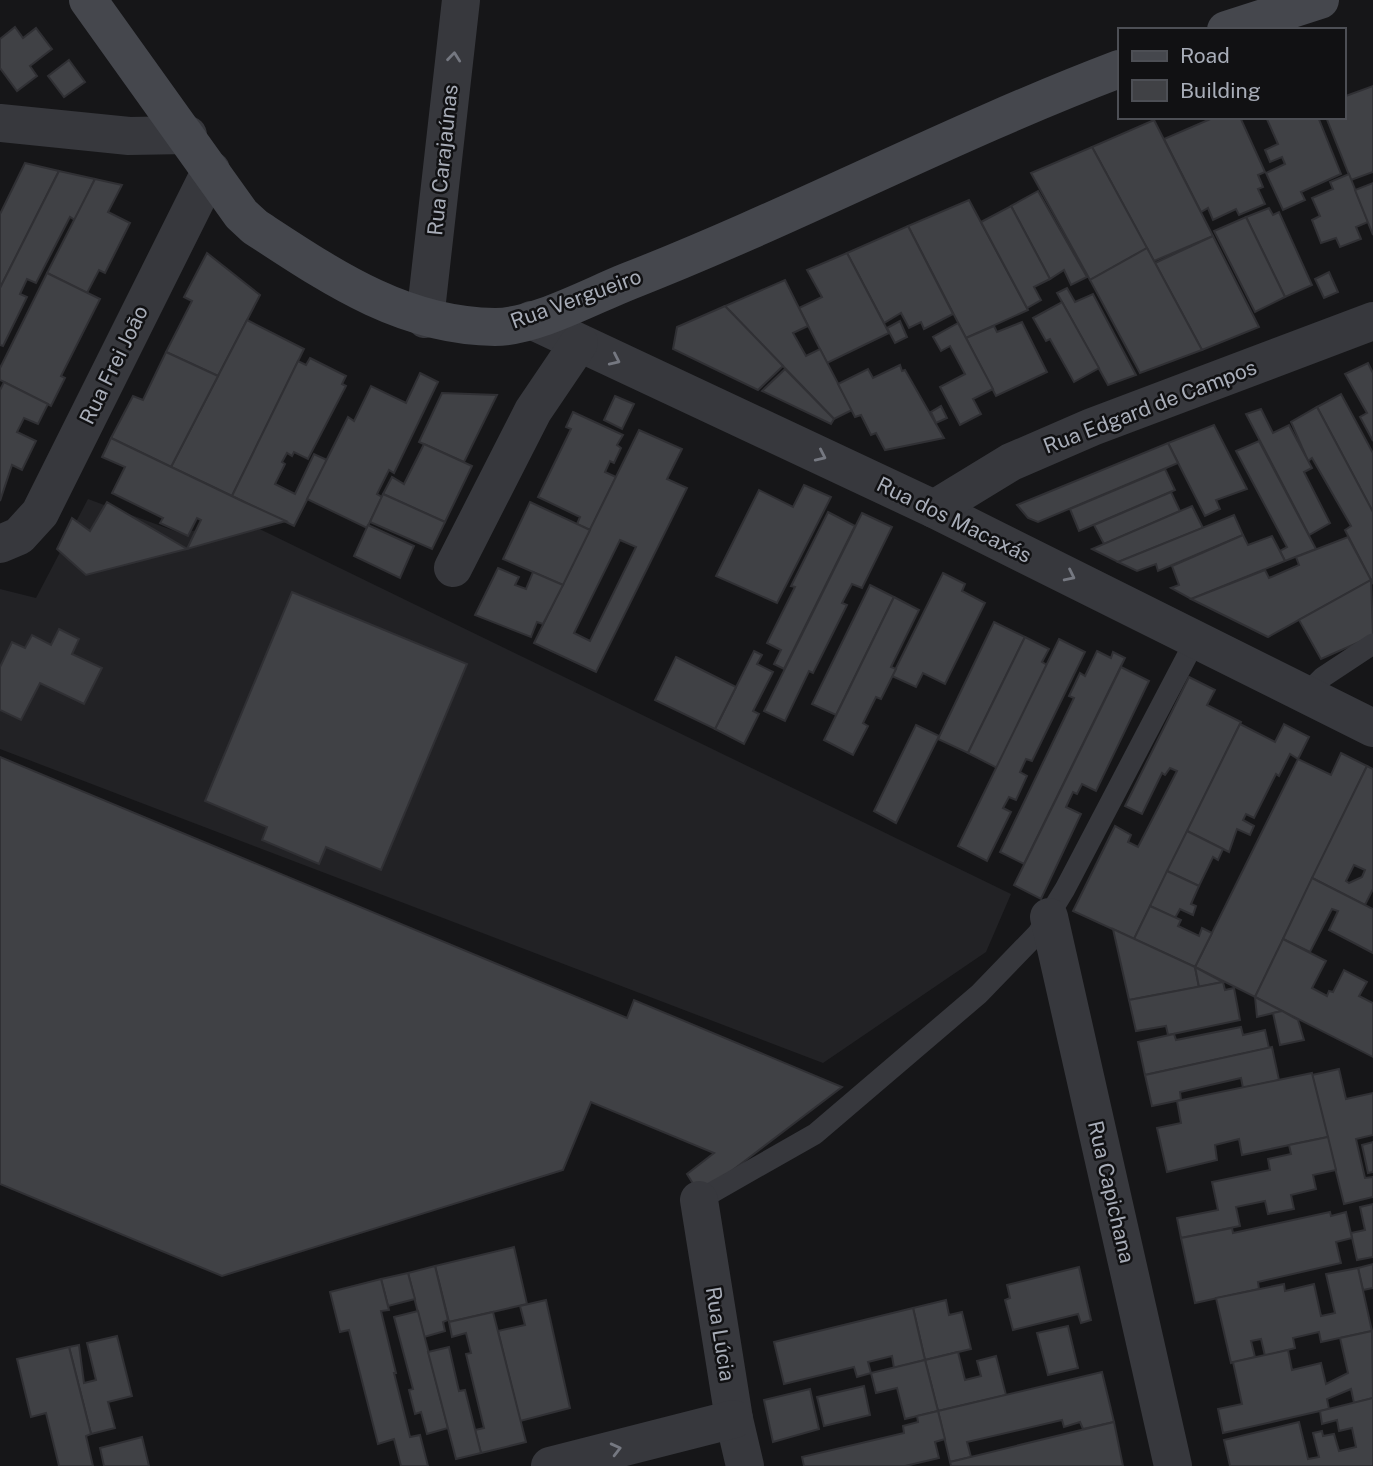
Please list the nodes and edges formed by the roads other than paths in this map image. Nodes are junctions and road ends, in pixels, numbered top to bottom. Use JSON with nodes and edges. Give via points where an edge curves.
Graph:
{"nodes":[{"id":1,"x":88,"y":0,"type":"edge"},
{"id":2,"x":461,"y":0,"type":"edge"},
{"id":3,"x":1320,"y":0,"type":"edge"},
{"id":4,"x":1232,"y":28,"type":"edge"},
{"id":5,"x":1118,"y":69,"type":"edge"},
{"id":6,"x":0,"y":123,"type":"edge"},
{"id":7,"x":188,"y":135,"type":"junction"},
{"id":8,"x":211,"y":170,"type":"junction"},
{"id":9,"x":425,"y":319,"type":"junction"},
{"id":10,"x":531,"y":320,"type":"junction"},
{"id":11,"x":1373,"y":321,"type":"edge"},
{"id":12,"x":579,"y":343,"type":"junction"},
{"id":13,"x":934,"y":509,"type":"junction"},
{"id":14,"x":0,"y":544,"type":"edge"},
{"id":15,"x":453,"y":568,"type":"dead end"},
{"id":16,"x":1196,"y":639,"type":"junction"},
{"id":17,"x":1373,"y":644,"type":"edge"},
{"id":18,"x":1306,"y":694,"type":"junction"},
{"id":19,"x":1373,"y":728,"type":"edge"},
{"id":20,"x":1049,"y":917,"type":"junction"},
{"id":21,"x":699,"y":1200,"type":"joint"},
{"id":22,"x":734,"y":1419,"type":"junction"},
{"id":23,"x":550,"y":1466,"type":"edge"},
{"id":24,"x":745,"y":1466,"type":"edge"},
{"id":25,"x":1173,"y":1466,"type":"edge"}],
"edges":[{"from":1,"to":7,"type":"main road","name":"Rua Vergueiro"},
{"from":9,"to":2,"type":"street","name":"Rua Carajaúnas","one_way":true},
{"from":3,"to":4,"type":"main road"},
{"from":5,"to":10,"type":"main road","name":"Rua Vergueiro","via":[[1042,98],[686,259]]},
{"from":6,"to":7,"type":"street","via":[[129,136]]},
{"from":7,"to":8,"type":"main road","name":"Rua Vergueiro"},
{"from":8,"to":9,"type":"main road","name":"Rua Vergueiro","via":[[241,214],[256,227],[363,294]]},
{"from":8,"to":14,"type":"street","name":"Rua Frei João","via":[[40,513],[19,536]]},
{"from":9,"to":10,"type":"main road","name":"Rua Vergueiro","via":[[498,327]]},
{"from":10,"to":12,"type":"street","name":"Rua dos Macaxás"},
{"from":11,"to":13,"type":"street","name":"Rua Edgard de Campos","via":[[1080,432],[1011,462]]},
{"from":12,"to":13,"type":"street","name":"Rua dos Macaxás","one_way":true},
{"from":12,"to":15,"type":"street","via":[[533,411]]},
{"from":13,"to":16,"type":"street","name":"Rua dos Macaxás","one_way":true},
{"from":16,"to":18,"type":"street","name":"Rua dos Macaxás"},
{"from":16,"to":20,"type":"lane"},
{"from":17,"to":18,"type":"lane"},
{"from":18,"to":19,"type":"street","name":"Rua dos Macaxás"},
{"from":20,"to":21,"type":"lane","via":[[979,994],[815,1134]]},
{"from":20,"to":25,"type":"street","name":"Rua Capichana"},
{"from":21,"to":22,"type":"street","name":"Rua Lúcia"},
{"from":23,"to":22,"type":"street","one_way":true},
{"from":22,"to":24,"type":"street","name":"Rua Lúcia"}]}
